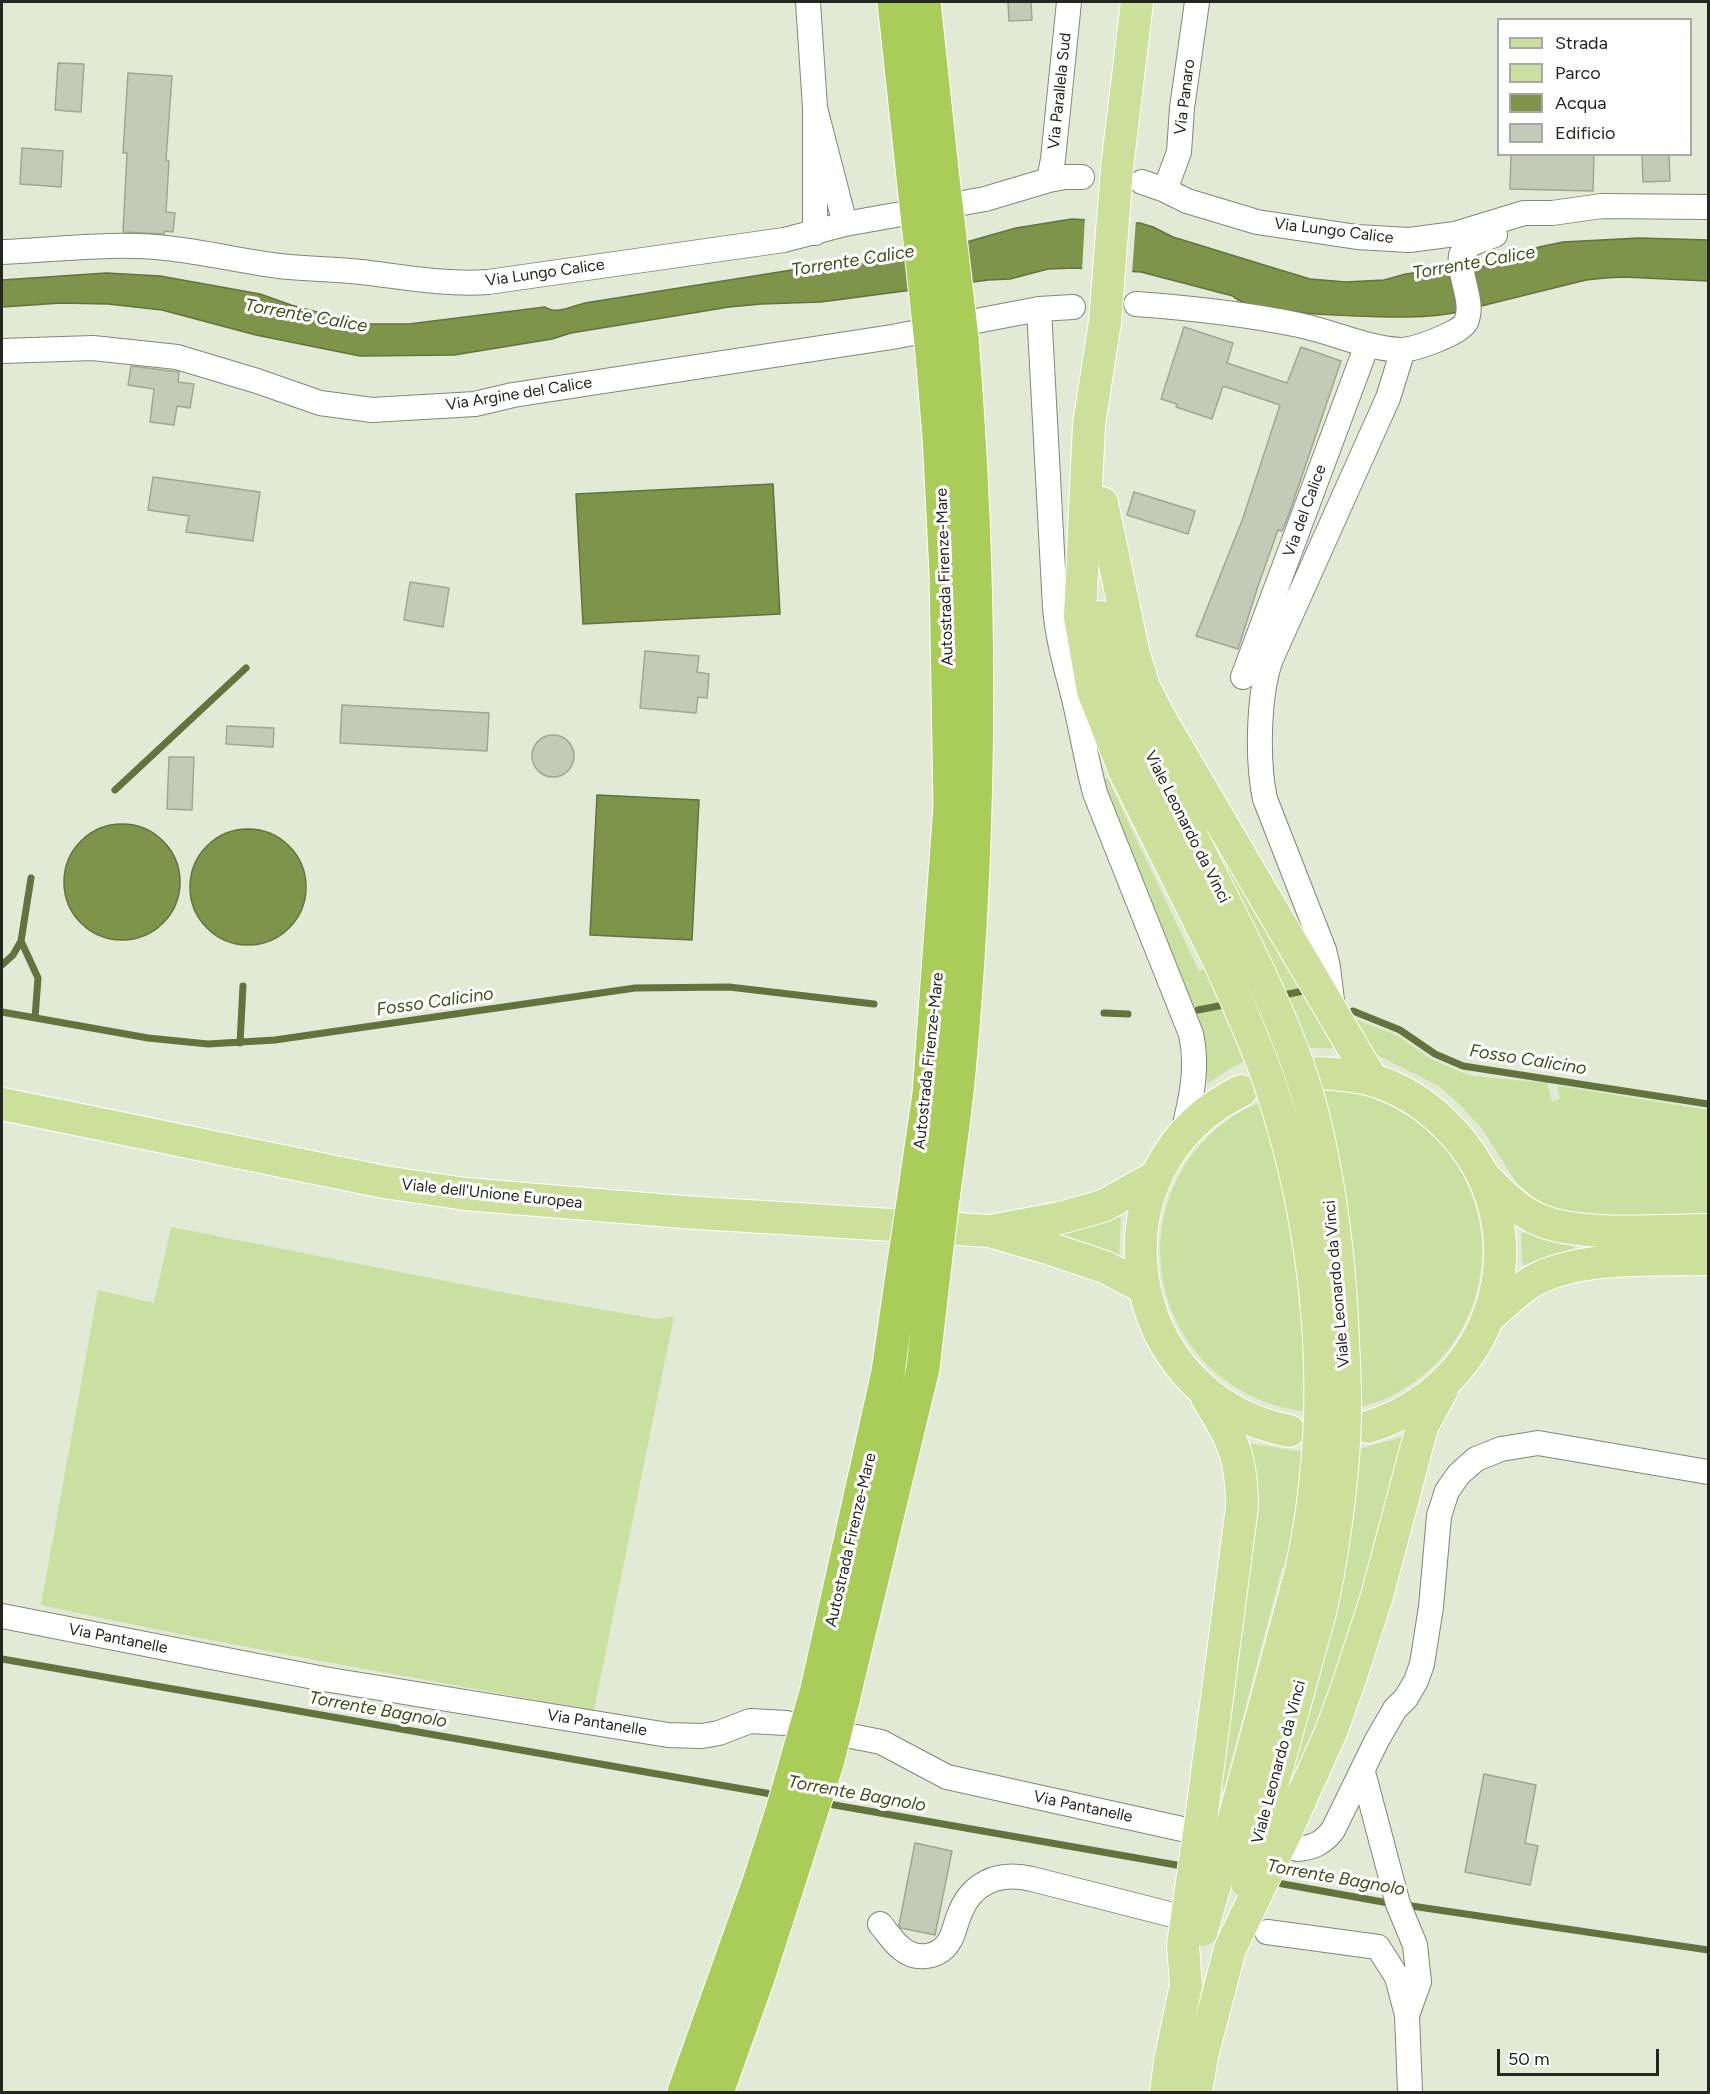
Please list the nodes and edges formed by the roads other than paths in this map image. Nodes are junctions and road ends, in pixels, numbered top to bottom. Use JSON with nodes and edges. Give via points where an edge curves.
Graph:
{"nodes":[{"id":1,"x":808,"y":2,"type":"edge"},
{"id":2,"x":894,"y":2,"type":"edge"},
{"id":3,"x":924,"y":2,"type":"edge"},
{"id":4,"x":1069,"y":2,"type":"edge"},
{"id":5,"x":1137,"y":2,"type":"edge"},
{"id":6,"x":1197,"y":2,"type":"edge"},
{"id":7,"x":815,"y":108,"type":"junction"},
{"id":8,"x":1082,"y":177,"type":"dead end"},
{"id":9,"x":1049,"y":180,"type":"junction"},
{"id":10,"x":1141,"y":180,"type":"junction"},
{"id":11,"x":929,"y":183,"type":"junction"},
{"id":12,"x":1708,"y":207,"type":"edge"},
{"id":13,"x":1552,"y":213,"type":"junction"},
{"id":14,"x":845,"y":224,"type":"junction"},
{"id":15,"x":815,"y":233,"type":"junction"},
{"id":16,"x":2,"y":252,"type":"edge"},
{"id":17,"x":1136,"y":304,"type":"dead end"},
{"id":18,"x":1073,"y":307,"type":"dead end"},
{"id":19,"x":1040,"y":309,"type":"junction"},
{"id":20,"x":1105,"y":323,"type":"junction"},
{"id":21,"x":1367,"y":345,"type":"junction"},
{"id":22,"x":1403,"y":350,"type":"junction"},
{"id":23,"x":2,"y":351,"type":"edge"},
{"id":24,"x":1102,"y":503,"type":"junction"},
{"id":25,"x":1080,"y":616,"type":"junction"},
{"id":26,"x":1243,"y":677,"type":"dead end"},
{"id":27,"x":1076,"y":704,"type":"junction"},
{"id":28,"x":1334,"y":1017,"type":"junction"},
{"id":29,"x":1318,"y":1073,"type":"dead end"},
{"id":30,"x":1372,"y":1080,"type":"junction"},
{"id":31,"x":1240,"y":1091,"type":"dead end"},
{"id":32,"x":2,"y":1104,"type":"edge"},
{"id":33,"x":1182,"y":1137,"type":"junction"},
{"id":34,"x":1482,"y":1175,"type":"junction"},
{"id":35,"x":1157,"y":1176,"type":"junction"},
{"id":36,"x":1708,"y":1230,"type":"edge"},
{"id":37,"x":989,"y":1231,"type":"junction"},
{"id":38,"x":1708,"y":1259,"type":"edge"},
{"id":39,"x":1143,"y":1287,"type":"junction"},
{"id":40,"x":1488,"y":1318,"type":"junction"},
{"id":41,"x":1447,"y":1381,"type":"junction"},
{"id":42,"x":1199,"y":1387,"type":"junction"},
{"id":43,"x":1368,"y":1427,"type":"dead end"},
{"id":44,"x":1289,"y":1431,"type":"dead end"},
{"id":45,"x":1708,"y":1472,"type":"edge"},
{"id":46,"x":1315,"y":1573,"type":"junction"},
{"id":47,"x":2,"y":1616,"type":"edge"},
{"id":48,"x":1363,"y":1772,"type":"junction"},
{"id":49,"x":1192,"y":1820,"type":"junction"},
{"id":50,"x":1270,"y":1832,"type":"junction"},
{"id":51,"x":773,"y":1885,"type":"junction"},
{"id":52,"x":1168,"y":1914,"type":"dead end"},
{"id":53,"x":880,"y":1924,"type":"dead end"},
{"id":54,"x":1267,"y":1932,"type":"dead end"},
{"id":55,"x":1186,"y":1985,"type":"junction"},
{"id":56,"x":1407,"y":2015,"type":"junction"},
{"id":57,"x":684,"y":2092,"type":"edge"},
{"id":58,"x":717,"y":2092,"type":"edge"},
{"id":59,"x":1167,"y":2092,"type":"edge"},
{"id":60,"x":1196,"y":2092,"type":"edge"},
{"id":61,"x":1410,"y":2092,"type":"edge"}],
"edges":[{"from":1,"to":7,"type":"street"},
{"from":2,"to":11,"type":"highway","name":"Autostrada Firenze-Mare"},
{"from":3,"to":11,"type":"highway","name":"Autostrada Firenze-Mare"},
{"from":4,"to":9,"type":"street","name":"Via Parallela Sud"},
{"from":5,"to":10,"type":"main road","name":"Viale Leonardo da Vinci"},
{"from":6,"to":10,"type":"street","name":"Via Panaro","via":[[1179,152]]},
{"from":7,"to":14,"type":"street"},
{"from":7,"to":15,"type":"street"},
{"from":8,"to":9,"type":"street","name":"Via Lungo Calice"},
{"from":9,"to":14,"type":"street","name":"Via Lungo Calice","via":[[985,200]]},
{"from":10,"to":13,"type":"street","name":"Via Lungo Calice","via":[[1187,201],[1257,222],[1357,237],[1409,240],[1455,234],[1524,213]]},
{"from":10,"to":20,"type":"main road","name":"Viale Leonardo da Vinci","bridge":true},
{"from":11,"to":51,"type":"highway","name":"Autostrada Firenze-Mare","bridge":true,"via":[[946,341],[972,494],[974,862],[960,1062],[929,1197],[920,1263],[923,1368],[830,1695],[828,1760]]},
{"from":12,"to":13,"type":"street","name":"Via Lungo Calice","via":[[1602,206]]},
{"from":13,"to":22,"type":"street","via":[[1474,243],[1462,253],[1469,310],[1466,321],[1458,331],[1444,338]]},
{"from":14,"to":15,"type":"street","name":"Via Lungo Calice"},
{"from":15,"to":16,"type":"street","name":"Via Lungo Calice","via":[[465,284],[276,265],[149,246]]},
{"from":17,"to":21,"type":"street","via":[[1299,325]]},
{"from":18,"to":19,"type":"street","name":"Via Argine del Calice"},
{"from":19,"to":23,"type":"street","name":"Via Argine del Calice","via":[[892,337],[475,404],[372,410],[320,403],[177,357],[93,348]]},
{"from":19,"to":27,"type":"street","via":[[1056,624]]},
{"from":20,"to":24,"type":"main road","name":"Viale Leonardo da Vinci","via":[[1107,408]]},
{"from":20,"to":25,"type":"main road","name":"Viale Leonardo da Vinci","via":[[1089,424]]},
{"from":21,"to":22,"type":"street"},
{"from":21,"to":26,"type":"street","name":"Via del Calice"},
{"from":22,"to":28,"type":"street","via":[[1388,398],[1271,659],[1263,690],[1260,769],[1265,799],[1324,950]]},
{"from":24,"to":28,"type":"main road","via":[[1144,687]]},
{"from":24,"to":46,"type":"main road","name":"Viale Leonardo da Vinci","bridge":true,"via":[[1099,595],[1105,641],[1119,690],[1287,1034],[1323,1156],[1335,1227],[1345,1416],[1341,1490]]},
{"from":25,"to":27,"type":"main road"},
{"from":25,"to":46,"type":"main road","name":"Viale Leonardo da Vinci","bridge":true,"via":[[1093,691],[1111,739],[1256,1046],[1296,1176],[1312,1263],[1319,1346]]},
{"from":27,"to":33,"type":"street","via":[[1095,793],[1191,1034],[1193,1084]]},
{"from":28,"to":30,"type":"main road"},
{"from":29,"to":30,"type":"main road"},
{"from":30,"to":34,"type":"main road","via":[[1417,1101],[1437,1116],[1460,1140]]},
{"from":31,"to":33,"type":"main road","via":[[1203,1116]]},
{"from":32,"to":37,"type":"main road","name":"Viale dell'Unione Europea","via":[[384,1182],[465,1194]]},
{"from":33,"to":35,"type":"main road"},
{"from":34,"to":36,"type":"main road","via":[[1518,1208],[1550,1224],[1592,1231]]},
{"from":34,"to":40,"type":"main road","via":[[1499,1229],[1500,1262]]},
{"from":35,"to":37,"type":"main road","name":"Viale dell'Unione Europea","via":[[1102,1206]]},
{"from":35,"to":39,"type":"main road","via":[[1141,1230]]},
{"from":37,"to":39,"type":"main road","name":"Viale dell'Unione Europea","via":[[1105,1267]]},
{"from":38,"to":40,"type":"main road","via":[[1575,1265],[1531,1282]]},
{"from":39,"to":42,"type":"main road","via":[[1163,1341]]},
{"from":40,"to":41,"type":"main road","via":[[1478,1341]]},
{"from":41,"to":43,"type":"main road","via":[[1407,1411]]},
{"from":41,"to":50,"type":"main road","via":[[1422,1427],[1377,1596],[1331,1732]]},
{"from":42,"to":44,"type":"main road","via":[[1240,1414]]},
{"from":42,"to":49,"type":"main road","via":[[1236,1449],[1242,1477],[1242,1507]]},
{"from":45,"to":48,"type":"street","via":[[1538,1443],[1501,1449],[1476,1459],[1447,1491],[1439,1516],[1431,1607],[1416,1681],[1395,1709]]},
{"from":46,"to":50,"type":"main road","name":"Viale Leonardo da Vinci","via":[[1320,1613]]},
{"from":47,"to":49,"type":"street","name":"Via Pantanelle","via":[[324,1679],[668,1735],[702,1736],[750,1721],[786,1723],[881,1742],[947,1777]]},
{"from":48,"to":50,"type":"street","via":[[1333,1830],[1318,1845]]},
{"from":48,"to":56,"type":"street","via":[[1398,1904],[1415,1945],[1419,1982]]},
{"from":49,"to":55,"type":"main road","bridge":true,"via":[[1183,1945]]},
{"from":50,"to":55,"type":"main road","name":"Viale Leonardo da Vinci","bridge":true},
{"from":50,"to":60,"type":"main road","bridge":true,"via":[[1230,1949]]},
{"from":51,"to":57,"type":"highway","name":"Autostrada Firenze-Mare"},
{"from":51,"to":58,"type":"highway","name":"Autostrada Firenze-Mare","via":[[753,1991]]},
{"from":52,"to":53,"type":"street","via":[[1009,1876],[993,1879],[976,1889],[962,1908],[950,1942],[935,1954],[912,1955]]},
{"from":54,"to":56,"type":"street","via":[[1378,1947],[1397,1977]]},
{"from":55,"to":59,"type":"main road","name":"Viale Leonardo da Vinci"},
{"from":56,"to":61,"type":"street"}]}
